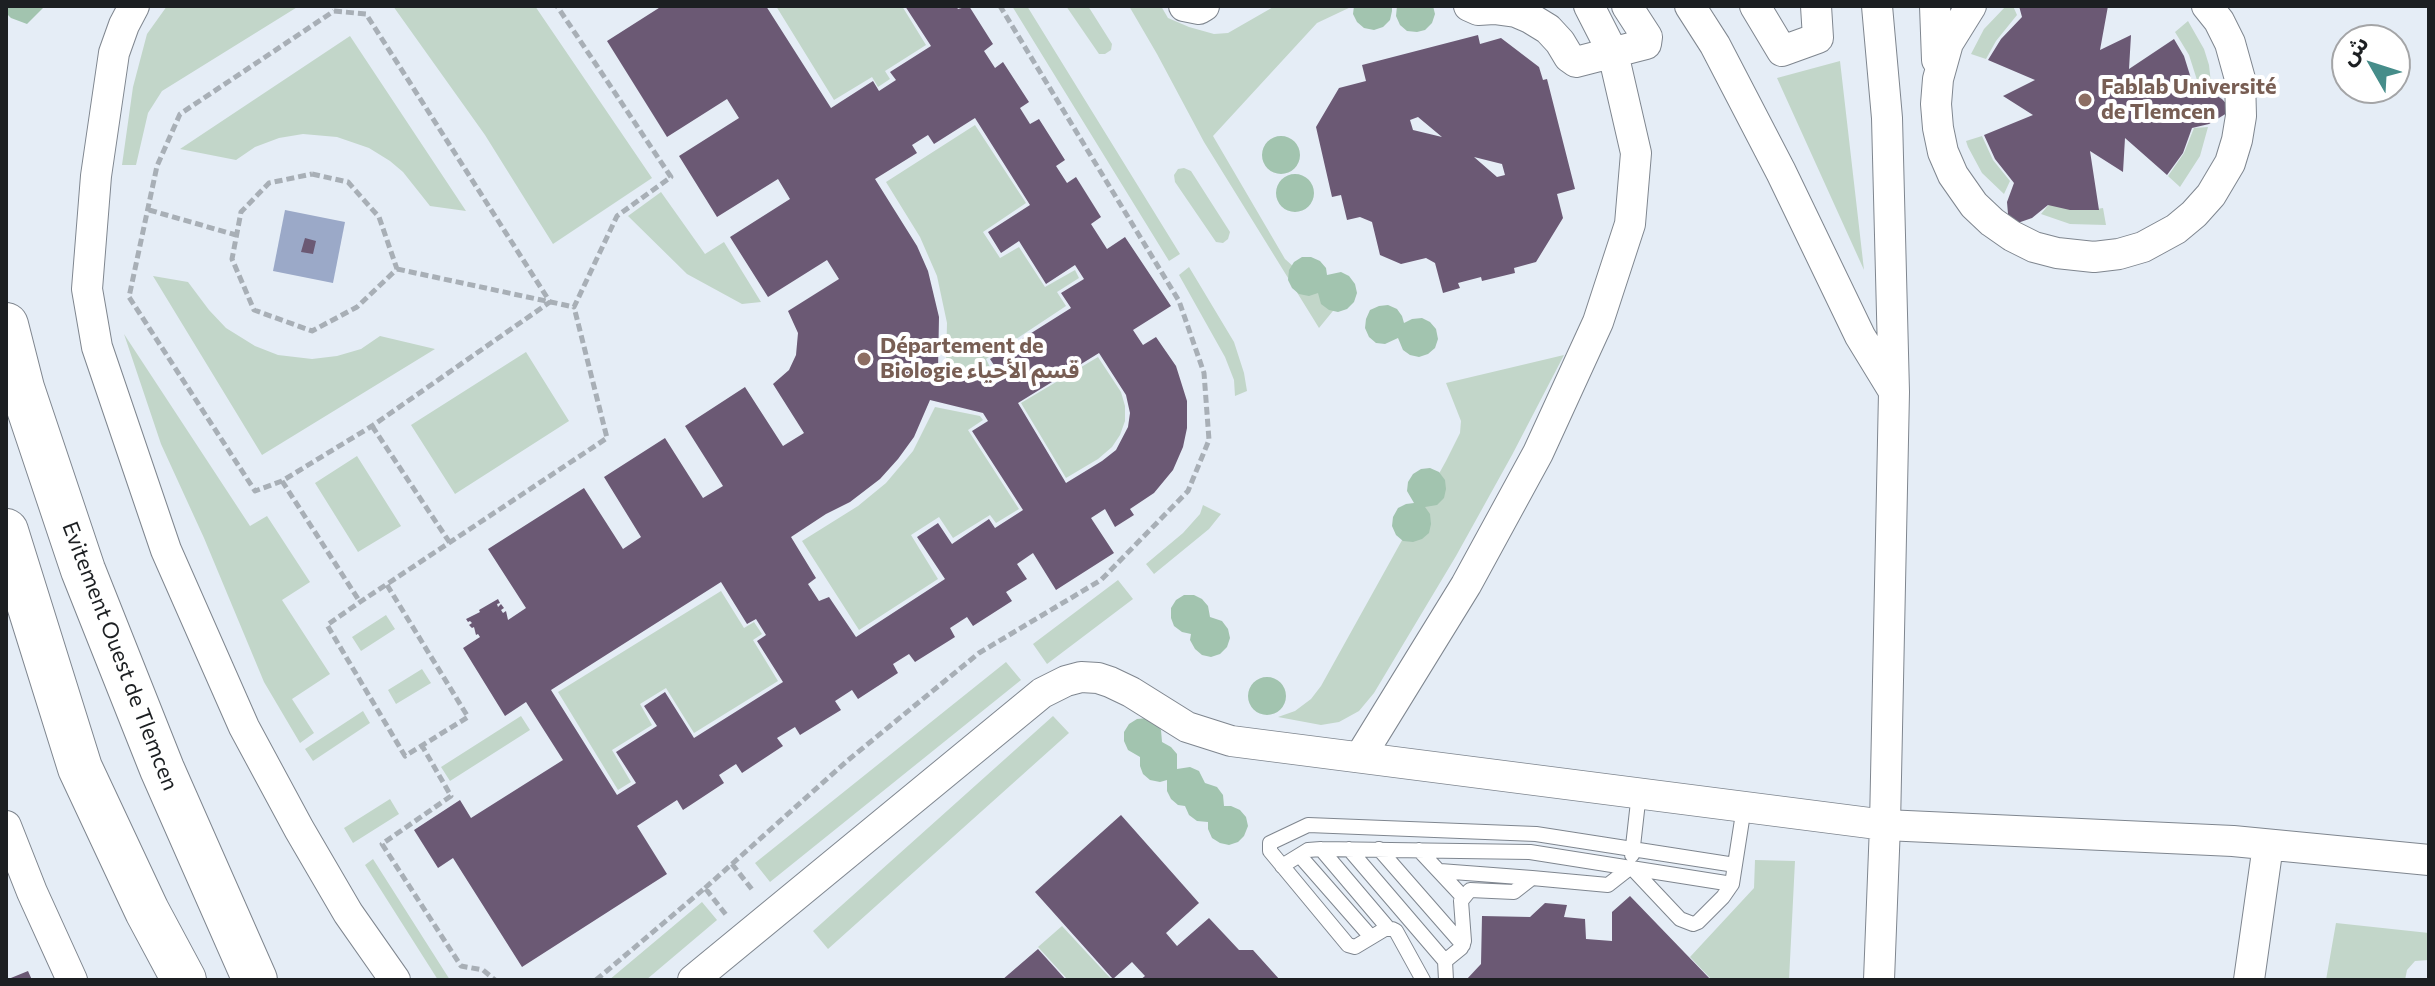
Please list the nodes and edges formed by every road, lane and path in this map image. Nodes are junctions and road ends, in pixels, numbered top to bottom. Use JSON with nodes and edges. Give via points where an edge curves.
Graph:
{"nodes":[{"id":1,"x":134,"y":6,"type":"edge"},
{"id":2,"x":557,"y":6,"type":"edge"},
{"id":3,"x":1000,"y":6,"type":"edge"},
{"id":4,"x":1184,"y":6,"type":"edge"},
{"id":5,"x":1204,"y":6,"type":"edge"},
{"id":6,"x":1469,"y":6,"type":"edge"},
{"id":7,"x":1690,"y":6,"type":"edge"},
{"id":8,"x":1877,"y":6,"type":"edge"},
{"id":9,"x":1935,"y":6,"type":"edge"},
{"id":10,"x":1971,"y":6,"type":"edge"},
{"id":11,"x":2207,"y":6,"type":"edge"},
{"id":12,"x":1634,"y":7,"type":"edge"},
{"id":13,"x":1591,"y":10,"type":"edge"},
{"id":14,"x":1759,"y":11,"type":"edge"},
{"id":15,"x":1816,"y":14,"type":"edge"},
{"id":16,"x":1530,"y":18,"type":"junction"},
{"id":17,"x":1613,"y":53,"type":"junction"},
{"id":18,"x":1938,"y":79,"type":"junction"},
{"id":19,"x":1936,"y":116,"type":"junction"},
{"id":20,"x":1887,"y":118,"type":"junction"},
{"id":21,"x":149,"y":210,"type":"junction"},
{"id":22,"x":237,"y":235,"type":"junction"},
{"id":23,"x":397,"y":269,"type":"junction"},
{"id":24,"x":550,"y":302,"type":"junction"},
{"id":25,"x":574,"y":307,"type":"junction"},
{"id":26,"x":6,"y":325,"type":"edge"},
{"id":27,"x":1894,"y":392,"type":"junction"},
{"id":28,"x":372,"y":426,"type":"junction"},
{"id":29,"x":282,"y":481,"type":"junction"},
{"id":30,"x":6,"y":531,"type":"edge"},
{"id":31,"x":450,"y":543,"type":"junction"},
{"id":32,"x":387,"y":585,"type":"junction"},
{"id":33,"x":360,"y":602,"type":"junction"},
{"id":34,"x":421,"y":744,"type":"junction"},
{"id":35,"x":1360,"y":757,"type":"junction"},
{"id":36,"x":1639,"y":793,"type":"junction"},
{"id":37,"x":1744,"y":807,"type":"junction"},
{"id":38,"x":1885,"y":825,"type":"junction"},
{"id":39,"x":6,"y":826,"type":"edge"},
{"id":40,"x":2268,"y":845,"type":"junction"},
{"id":41,"x":1321,"y":849,"type":"junction"},
{"id":42,"x":1349,"y":849,"type":"junction"},
{"id":43,"x":1379,"y":849,"type":"junction"},
{"id":44,"x":1633,"y":849,"type":"junction"},
{"id":45,"x":1419,"y":850,"type":"junction"},
{"id":46,"x":1300,"y":856,"type":"junction"},
{"id":47,"x":2429,"y":860,"type":"edge"},
{"id":48,"x":732,"y":864,"type":"junction"},
{"id":49,"x":1735,"y":865,"type":"junction"},
{"id":50,"x":1282,"y":866,"type":"junction"},
{"id":51,"x":1631,"y":867,"type":"junction"},
{"id":52,"x":1440,"y":871,"type":"junction"},
{"id":53,"x":1532,"y":878,"type":"junction"},
{"id":54,"x":1732,"y":884,"type":"junction"},
{"id":55,"x":705,"y":888,"type":"junction"},
{"id":56,"x":1463,"y":897,"type":"junction"},
{"id":57,"x":773,"y":915,"type":"junction"},
{"id":58,"x":1388,"y":928,"type":"junction"},
{"id":59,"x":1371,"y":937,"type":"junction"},
{"id":60,"x":744,"y":938,"type":"junction"},
{"id":61,"x":1463,"y":945,"type":"junction"},
{"id":62,"x":1445,"y":961,"type":"junction"},
{"id":63,"x":72,"y":980,"type":"edge"},
{"id":64,"x":184,"y":980,"type":"edge"},
{"id":65,"x":255,"y":980,"type":"edge"},
{"id":66,"x":395,"y":980,"type":"edge"},
{"id":67,"x":495,"y":980,"type":"edge"},
{"id":68,"x":596,"y":980,"type":"edge"},
{"id":69,"x":693,"y":980,"type":"edge"},
{"id":70,"x":1423,"y":980,"type":"edge"},
{"id":71,"x":1446,"y":980,"type":"edge"},
{"id":72,"x":1879,"y":980,"type":"edge"},
{"id":73,"x":2249,"y":980,"type":"edge"}],
"edges":[{"from":1,"to":66,"type":"street","via":[[114,53],[96,176],[87,289],[97,347],[166,550],[244,727],[348,913]]},
{"from":2,"to":25,"type":"path","via":[[671,177],[617,216]]},
{"from":3,"to":48,"type":"path","via":[[1179,301],[1204,373],[1209,440],[1188,491],[1101,580],[979,653]]},
{"from":4,"to":5,"type":"street"},
{"from":6,"to":16,"type":"street"},
{"from":7,"to":27,"type":"street"},
{"from":8,"to":20,"type":"street"},
{"from":9,"to":18,"type":"street"},
{"from":10,"to":18,"type":"street","via":[[1948,43]]},
{"from":11,"to":19,"type":"street","via":[[2225,32],[2238,66],[2242,103],[2237,140],[2224,175],[2203,205],[2176,229],[2143,247],[2107,256],[2070,256],[2034,247],[2001,230],[1953,175]]},
{"from":12,"to":13,"type":"street"},
{"from":12,"to":17,"type":"street","via":[[1648,41]]},
{"from":13,"to":16,"type":"street"},
{"from":13,"to":17,"type":"street"},
{"from":14,"to":15,"type":"street"},
{"from":16,"to":17,"type":"street","via":[[1548,29],[1572,61]]},
{"from":17,"to":35,"type":"street","via":[[1636,153],[1630,224],[1598,322],[1538,453],[1466,585]]},
{"from":18,"to":19,"type":"street"},
{"from":19,"to":20,"type":"street"},
{"from":20,"to":27,"type":"street"},
{"from":21,"to":22,"type":"path"},
{"from":21,"to":24,"type":"path","via":[[157,166],[180,114],[334,11],[366,14]]},
{"from":21,"to":29,"type":"path","via":[[129,297],[255,491]]},
{"from":22,"to":23,"type":"path","via":[[241,212],[269,183],[312,174],[348,182],[379,217]]},
{"from":22,"to":23,"type":"path","via":[[232,259],[254,310],[312,331],[357,307]]},
{"from":23,"to":24,"type":"path"},
{"from":24,"to":25,"type":"path"},
{"from":24,"to":28,"type":"path"},
{"from":25,"to":31,"type":"path","via":[[607,438]]},
{"from":26,"to":65,"type":"highway","name":"Evitement Ouest de Tlemcen","via":[[83,570],[162,769]]},
{"from":27,"to":38,"type":"street"},
{"from":28,"to":29,"type":"path"},
{"from":28,"to":31,"type":"path"},
{"from":29,"to":33,"type":"path"},
{"from":30,"to":64,"type":"highway","via":[[80,768]]},
{"from":31,"to":32,"type":"path"},
{"from":32,"to":33,"type":"path"},
{"from":32,"to":34,"type":"path","via":[[468,717]]},
{"from":33,"to":34,"type":"path","via":[[327,625],[405,756]]},
{"from":34,"to":67,"type":"path","via":[[451,796],[382,844],[461,966],[483,970]]},
{"from":35,"to":36,"type":"street"},
{"from":35,"to":57,"type":"street","via":[[1231,741],[1187,727],[1110,682],[1081,677],[1066,681],[1042,693]]},
{"from":36,"to":37,"type":"street"},
{"from":36,"to":44,"type":"lane"},
{"from":37,"to":38,"type":"street"},
{"from":37,"to":49,"type":"lane"},
{"from":38,"to":40,"type":"street"},
{"from":38,"to":72,"type":"street"},
{"from":39,"to":63,"type":"street"},
{"from":40,"to":47,"type":"street"},
{"from":40,"to":73,"type":"street"},
{"from":41,"to":42,"type":"lane"},
{"from":41,"to":46,"type":"lane"},
{"from":41,"to":58,"type":"lane"},
{"from":42,"to":43,"type":"lane"},
{"from":42,"to":62,"type":"lane"},
{"from":43,"to":45,"type":"lane"},
{"from":43,"to":61,"type":"lane"},
{"from":44,"to":49,"type":"lane"},
{"from":44,"to":50,"type":"lane","via":[[1536,834],[1308,825],[1270,843]]},
{"from":44,"to":51,"type":"lane"},
{"from":45,"to":51,"type":"lane","via":[[1530,852]]},
{"from":45,"to":52,"type":"lane"},
{"from":46,"to":50,"type":"lane"},
{"from":46,"to":59,"type":"lane"},
{"from":48,"to":55,"type":"path"},
{"from":48,"to":57,"type":"path"},
{"from":49,"to":54,"type":"lane"},
{"from":50,"to":59,"type":"lane","via":[[1348,945],[1355,947]]},
{"from":51,"to":53,"type":"lane","via":[[1608,885]]},
{"from":51,"to":54,"type":"lane"},
{"from":51,"to":54,"type":"lane","via":[[1680,919],[1693,924]]},
{"from":52,"to":53,"type":"lane"},
{"from":52,"to":56,"type":"lane"},
{"from":53,"to":56,"type":"lane","via":[[1516,891],[1470,890]]},
{"from":55,"to":60,"type":"path"},
{"from":55,"to":68,"type":"path"},
{"from":56,"to":61,"type":"lane"},
{"from":57,"to":60,"type":"street"},
{"from":58,"to":59,"type":"lane"},
{"from":58,"to":70,"type":"lane","via":[[1396,931]]},
{"from":60,"to":69,"type":"street"},
{"from":61,"to":62,"type":"lane"},
{"from":62,"to":71,"type":"lane"}]}
